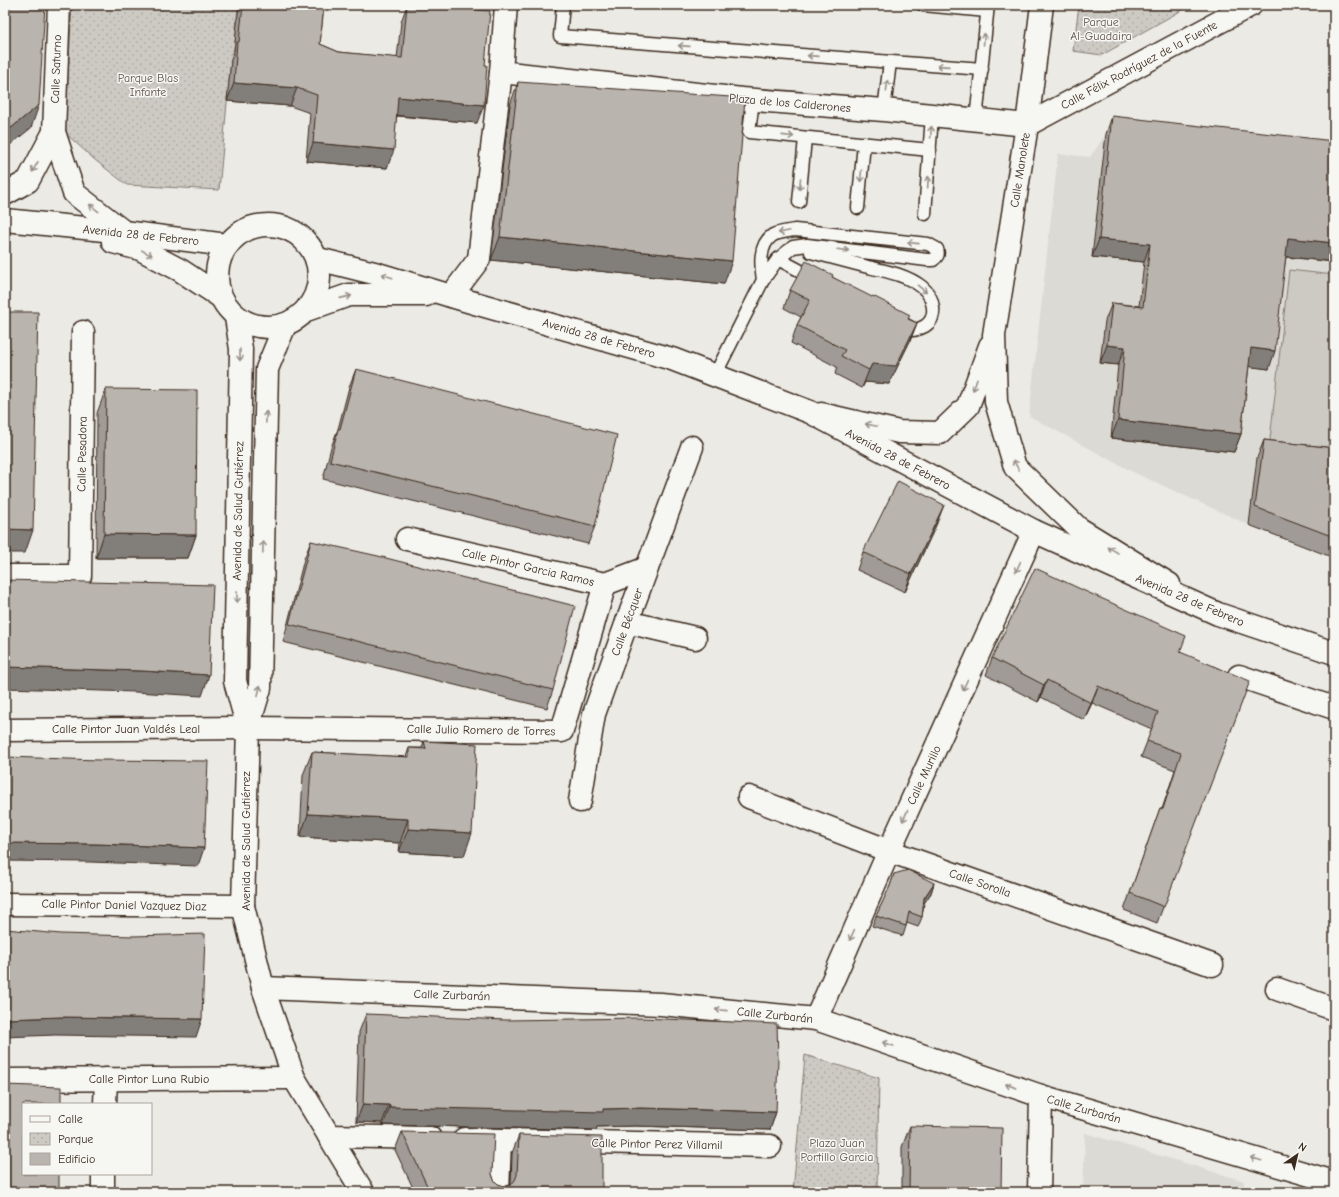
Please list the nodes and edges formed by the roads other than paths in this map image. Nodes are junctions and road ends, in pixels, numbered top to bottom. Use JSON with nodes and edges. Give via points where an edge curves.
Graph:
{"nodes":[{"id":1,"x":59,"y":5,"type":"edge"},
{"id":2,"x":506,"y":5,"type":"edge"},
{"id":3,"x":563,"y":5,"type":"edge"},
{"id":4,"x":923,"y":5,"type":"edge"},
{"id":5,"x":1042,"y":5,"type":"edge"},
{"id":6,"x":1251,"y":5,"type":"edge"},
{"id":7,"x":987,"y":8,"type":"edge"},
{"id":8,"x":890,"y":62,"type":"junction"},
{"id":9,"x":982,"y":69,"type":"junction"},
{"id":10,"x":501,"y":72,"type":"junction"},
{"id":11,"x":753,"y":100,"type":"junction"},
{"id":12,"x":884,"y":110,"type":"junction"},
{"id":13,"x":932,"y":115,"type":"junction"},
{"id":14,"x":976,"y":120,"type":"junction"},
{"id":15,"x":1027,"y":125,"type":"junction"},
{"id":16,"x":54,"y":132,"type":"junction"},
{"id":17,"x":805,"y":138,"type":"junction"},
{"id":18,"x":864,"y":143,"type":"junction"},
{"id":19,"x":930,"y":150,"type":"junction"},
{"id":20,"x":5,"y":194,"type":"edge"},
{"id":21,"x":799,"y":202,"type":"dead end"},
{"id":22,"x":858,"y":208,"type":"dead end"},
{"id":23,"x":925,"y":214,"type":"dead end"},
{"id":24,"x":5,"y":220,"type":"edge"},
{"id":25,"x":56,"y":226,"type":"junction"},
{"id":26,"x":124,"y":232,"type":"junction"},
{"id":27,"x":227,"y":245,"type":"junction"},
{"id":28,"x":793,"y":247,"type":"junction"},
{"id":29,"x":318,"y":259,"type":"junction"},
{"id":30,"x":778,"y":259,"type":"junction"},
{"id":31,"x":763,"y":280,"type":"junction"},
{"id":32,"x":821,"y":281,"type":"edge"},
{"id":33,"x":451,"y":296,"type":"junction"},
{"id":34,"x":221,"y":297,"type":"junction"},
{"id":35,"x":309,"y":309,"type":"junction"},
{"id":36,"x":236,"y":317,"type":"junction"},
{"id":37,"x":892,"y":318,"type":"edge"},
{"id":38,"x":285,"y":325,"type":"junction"},
{"id":39,"x":83,"y":332,"type":"dead end"},
{"id":40,"x":994,"y":335,"type":"junction"},
{"id":41,"x":715,"y":375,"type":"junction"},
{"id":42,"x":810,"y":412,"type":"junction"},
{"id":43,"x":692,"y":447,"type":"dead end"},
{"id":44,"x":1034,"y":531,"type":"junction"},
{"id":45,"x":408,"y":539,"type":"dead end"},
{"id":46,"x":647,"y":568,"type":"junction"},
{"id":47,"x":5,"y":576,"type":"edge"},
{"id":48,"x":605,"y":584,"type":"junction"},
{"id":49,"x":1218,"y":614,"type":"junction"},
{"id":50,"x":627,"y":622,"type":"junction"},
{"id":51,"x":695,"y":638,"type":"dead end"},
{"id":52,"x":1334,"y":653,"type":"edge"},
{"id":53,"x":1239,"y":676,"type":"edge"},
{"id":54,"x":1334,"y":708,"type":"edge"},
{"id":55,"x":248,"y":728,"type":"junction"},
{"id":56,"x":5,"y":730,"type":"edge"},
{"id":57,"x":749,"y":797,"type":"dead end"},
{"id":58,"x":580,"y":801,"type":"dead end"},
{"id":59,"x":889,"y":851,"type":"junction"},
{"id":60,"x":5,"y":904,"type":"edge"},
{"id":61,"x":243,"y":906,"type":"junction"},
{"id":62,"x":1212,"y":965,"type":"dead end"},
{"id":63,"x":263,"y":988,"type":"junction"},
{"id":64,"x":1277,"y":989,"type":"dead end"},
{"id":65,"x":1334,"y":1009,"type":"edge"},
{"id":66,"x":816,"y":1019,"type":"junction"},
{"id":67,"x":294,"y":1078,"type":"junction"},
{"id":68,"x":5,"y":1080,"type":"edge"},
{"id":69,"x":106,"y":1080,"type":"junction"},
{"id":70,"x":1041,"y":1096,"type":"junction"},
{"id":71,"x":105,"y":1103,"type":"edge"},
{"id":72,"x":329,"y":1136,"type":"junction"},
{"id":73,"x":500,"y":1140,"type":"junction"},
{"id":74,"x":770,"y":1146,"type":"dead end"},
{"id":75,"x":104,"y":1175,"type":"edge"},
{"id":76,"x":1334,"y":1182,"type":"edge"},
{"id":77,"x":103,"y":1192,"type":"edge"},
{"id":78,"x":363,"y":1192,"type":"edge"},
{"id":79,"x":498,"y":1192,"type":"edge"},
{"id":80,"x":1039,"y":1192,"type":"edge"}],
"edges":[{"from":1,"to":16,"type":"street","name":"Calle Saturno"},
{"from":2,"to":10,"type":"street"},
{"from":8,"to":3,"type":"lane","one_way":true,"via":[[560,36]]},
{"from":4,"to":7,"type":"lane"},
{"from":5,"to":15,"type":"street","name":"Calle Manolete"},
{"from":6,"to":15,"type":"street","name":"Calle Félix Rodríguez de la Fuente"},
{"from":9,"to":7,"type":"lane","one_way":true},
{"from":9,"to":8,"type":"lane","one_way":true},
{"from":12,"to":8,"type":"lane","one_way":true},
{"from":9,"to":14,"type":"lane"},
{"from":10,"to":11,"type":"street","name":"Plaza de los Calderones"},
{"from":10,"to":33,"type":"street","via":[[479,259]]},
{"from":11,"to":12,"type":"street","name":"Plaza de los Calderones"},
{"from":11,"to":17,"type":"lane","one_way":true,"via":[[749,132]]},
{"from":12,"to":13,"type":"street","name":"Plaza de los Calderones"},
{"from":13,"to":14,"type":"street","name":"Plaza de los Calderones"},
{"from":19,"to":13,"type":"lane","one_way":true},
{"from":14,"to":15,"type":"street","name":"Plaza de los Calderones"},
{"from":15,"to":40,"type":"street","name":"Calle Manolete"},
{"from":16,"to":20,"type":"street","one_way":true,"via":[[28,181]]},
{"from":26,"to":16,"type":"street","one_way":true,"via":[[74,193]]},
{"from":17,"to":18,"type":"lane"},
{"from":17,"to":21,"type":"lane","one_way":true},
{"from":18,"to":19,"type":"lane"},
{"from":18,"to":22,"type":"lane","one_way":true},
{"from":23,"to":19,"type":"lane","one_way":true},
{"from":24,"to":25,"type":"street","name":"Avenida 28 de Febrero"},
{"from":25,"to":26,"type":"street","name":"Avenida 28 de Febrero"},
{"from":25,"to":34,"type":"street","name":"Avenida 28 de Febrero","one_way":true,"via":[[140,249],[180,270]]},
{"from":26,"to":27,"type":"street","name":"Avenida 28 de Febrero"},
{"from":27,"to":29,"type":"street","via":[[249,228],[276,225],[302,237]]},
{"from":27,"to":34,"type":"street","via":[[217,270]]},
{"from":28,"to":30,"type":"lane"},
{"from":28,"to":31,"type":"lane","one_way":true,"via":[[807,245],[927,260],[933,260],[938,253],[937,249],[928,244],[788,231],[772,236],[765,244],[761,258]]},
{"from":28,"to":37,"type":"lane","one_way":true,"via":[[906,278],[929,294],[934,308],[928,324],[913,330]]},
{"from":33,"to":29,"type":"street","name":"Avenida 28 de Febrero","one_way":true},
{"from":29,"to":35,"type":"street","via":[[320,285]]},
{"from":30,"to":31,"type":"lane"},
{"from":30,"to":32,"type":"lane"},
{"from":31,"to":41,"type":"lane"},
{"from":35,"to":33,"type":"street","name":"Avenida 28 de Febrero","one_way":true,"via":[[349,295]]},
{"from":33,"to":41,"type":"street","name":"Avenida 28 de Febrero","via":[[672,359]]},
{"from":34,"to":36,"type":"street"},
{"from":35,"to":38,"type":"street"},
{"from":36,"to":38,"type":"street","via":[[259,327]]},
{"from":36,"to":55,"type":"street","name":"Avenida de Salud Gutiérrez","one_way":true,"via":[[241,349],[235,681]]},
{"from":55,"to":38,"type":"street","name":"Avenida de Salud Gutiérrez","one_way":true,"via":[[260,688],[267,369]]},
{"from":39,"to":47,"type":"street","name":"Calle Pesadora","via":[[80,576]]},
{"from":40,"to":42,"type":"street","one_way":true,"via":[[968,406],[940,433],[899,432]]},
{"from":49,"to":40,"type":"street","one_way":true,"via":[[1078,528],[1015,467],[996,402]]},
{"from":41,"to":42,"type":"street","name":"Avenida 28 de Febrero"},
{"from":42,"to":44,"type":"street","name":"Avenida 28 de Febrero"},
{"from":43,"to":46,"type":"street","name":"Calle Bécquer"},
{"from":44,"to":49,"type":"street","name":"Avenida 28 de Febrero"},
{"from":44,"to":59,"type":"street","name":"Calle Murillo","one_way":true},
{"from":45,"to":48,"type":"street","name":"Calle Pintor Garcia Ramos"},
{"from":46,"to":48,"type":"street","name":"Calle Pintor Garcia Ramos"},
{"from":46,"to":50,"type":"street","name":"Calle Bécquer"},
{"from":48,"to":55,"type":"street","name":"Calle Julio Romero de Torres","via":[[562,731]]},
{"from":49,"to":52,"type":"street","name":"Avenida 28 de Febrero"},
{"from":50,"to":51,"type":"street"},
{"from":50,"to":58,"type":"street","name":"Calle Bécquer","via":[[594,714]]},
{"from":53,"to":54,"type":"street"},
{"from":55,"to":56,"type":"street","name":"Calle Pintor Juan Valdés Leal"},
{"from":55,"to":61,"type":"street","name":"Avenida de Salud Gutiérrez"},
{"from":57,"to":59,"type":"street","name":"Calle Sorolla"},
{"from":59,"to":62,"type":"street","name":"Calle Sorolla"},
{"from":59,"to":66,"type":"street","name":"Calle Murillo","one_way":true},
{"from":60,"to":61,"type":"street","name":"Calle Pintor Daniel Vazquez Diaz"},
{"from":61,"to":63,"type":"street","name":"Avenida de Salud Gutiérrez"},
{"from":66,"to":63,"type":"street","name":"Calle Zurbarán","one_way":true,"via":[[661,1004]]},
{"from":63,"to":67,"type":"street","name":"Avenida de Salud Gutiérrez"},
{"from":64,"to":65,"type":"street"},
{"from":70,"to":66,"type":"street","name":"Calle Zurbarán","one_way":true},
{"from":67,"to":69,"type":"street","name":"Calle Pintor Luna Rubio"},
{"from":67,"to":72,"type":"street","name":"Avenida de Salud Gutiérrez"},
{"from":68,"to":69,"type":"street","name":"Calle Pintor Luna Rubio"},
{"from":69,"to":71,"type":"street"},
{"from":76,"to":70,"type":"street","name":"Calle Zurbarán","one_way":true},
{"from":70,"to":80,"type":"street"},
{"from":72,"to":73,"type":"street","name":"Calle Pintor Perez Villamil"},
{"from":72,"to":78,"type":"street","name":"Avenida de Salud Gutiérrez"},
{"from":73,"to":74,"type":"street","name":"Calle Pintor Perez Villamil"},
{"from":73,"to":79,"type":"street"},
{"from":75,"to":77,"type":"street"}]}
